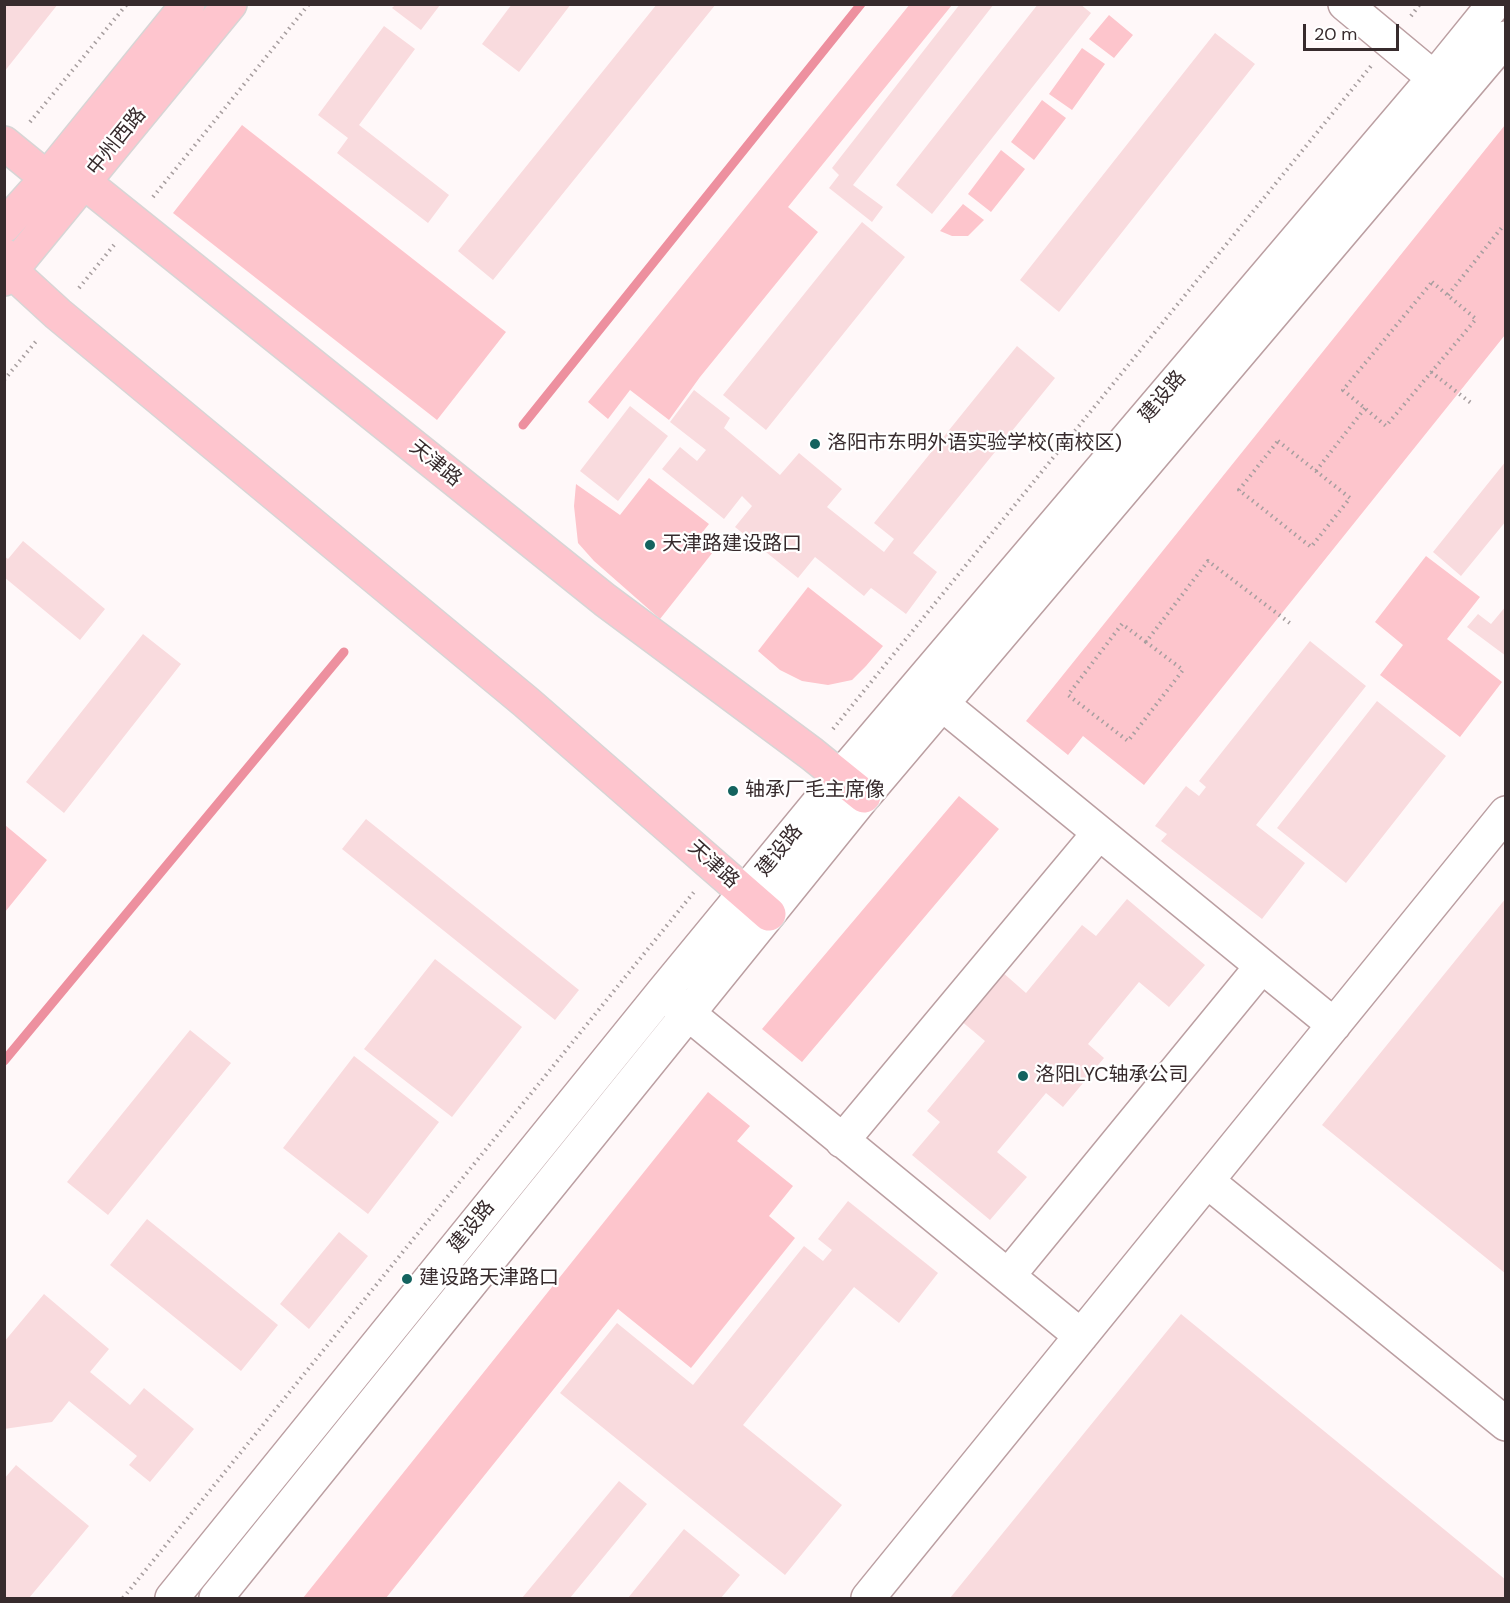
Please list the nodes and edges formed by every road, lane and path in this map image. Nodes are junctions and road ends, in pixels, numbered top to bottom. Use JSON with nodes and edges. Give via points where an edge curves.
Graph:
{"nodes":[{"id":1,"x":127,"y":4,"type":"edge"},
{"id":2,"x":188,"y":4,"type":"edge"},
{"id":3,"x":230,"y":4,"type":"edge"},
{"id":4,"x":309,"y":4,"type":"edge"},
{"id":5,"x":1346,"y":4,"type":"edge"},
{"id":6,"x":1420,"y":4,"type":"edge"},
{"id":7,"x":1494,"y":4,"type":"edge"},
{"id":8,"x":1506,"y":38,"type":"edge"},
{"id":9,"x":1390,"y":42,"type":"junction"},
{"id":10,"x":1434,"y":78,"type":"junction"},
{"id":11,"x":7,"y":145,"type":"edge"},
{"id":12,"x":47,"y":177,"type":"junction"},
{"id":13,"x":84,"y":182,"type":"junction"},
{"id":14,"x":134,"y":221,"type":"junction"},
{"id":15,"x":4,"y":226,"type":"edge"},
{"id":16,"x":1506,"y":227,"type":"edge"},
{"id":17,"x":7,"y":268,"type":"edge"},
{"id":18,"x":1448,"y":295,"type":"junction"},
{"id":19,"x":58,"y":314,"type":"junction"},
{"id":20,"x":1431,"y":372,"type":"junction"},
{"id":21,"x":4,"y":380,"type":"edge"},
{"id":22,"x":1471,"y":403,"type":"dead end"},
{"id":23,"x":1365,"y":408,"type":"junction"},
{"id":24,"x":1316,"y":471,"type":"junction"},
{"id":25,"x":1291,"y":624,"type":"dead end"},
{"id":26,"x":1146,"y":642,"type":"junction"},
{"id":27,"x":930,"y":694,"type":"junction"},
{"id":28,"x":812,"y":754,"type":"junction"},
{"id":29,"x":852,"y":787,"type":"junction"},
{"id":30,"x":1506,"y":813,"type":"edge"},
{"id":31,"x":1099,"y":833,"type":"junction"},
{"id":32,"x":715,"y":866,"type":"junction"},
{"id":33,"x":757,"y":904,"type":"junction"},
{"id":34,"x":1262,"y":966,"type":"junction"},
{"id":35,"x":663,"y":992,"type":"junction"},
{"id":36,"x":689,"y":1015,"type":"junction"},
{"id":37,"x":1334,"y":1025,"type":"junction"},
{"id":38,"x":842,"y":1142,"type":"junction"},
{"id":39,"x":1207,"y":1181,"type":"junction"},
{"id":40,"x":1008,"y":1276,"type":"junction"},
{"id":41,"x":1081,"y":1336,"type":"junction"},
{"id":42,"x":1506,"y":1424,"type":"edge"},
{"id":43,"x":123,"y":1599,"type":"edge"},
{"id":44,"x":172,"y":1599,"type":"edge"},
{"id":45,"x":216,"y":1599,"type":"edge"},
{"id":46,"x":868,"y":1599,"type":"edge"}],
"edges":[{"from":1,"to":11,"type":"path"},
{"from":2,"to":12,"type":"main road","name":"中州西路"},
{"from":3,"to":13,"type":"main road","name":"中州西路"},
{"from":4,"to":14,"type":"path"},
{"from":5,"to":9,"type":"street"},
{"from":6,"to":9,"type":"path"},
{"from":7,"to":10,"type":"street","name":"建设路"},
{"from":8,"to":27,"type":"street","name":"建设路"},
{"from":9,"to":10,"type":"street"},
{"from":9,"to":28,"type":"path"},
{"from":10,"to":27,"type":"street","name":"建设路"},
{"from":11,"to":12,"type":"main road"},
{"from":12,"to":13,"type":"main road"},
{"from":12,"to":15,"type":"main road","name":"中州西路"},
{"from":13,"to":14,"type":"main road","name":"天津路"},
{"from":13,"to":17,"type":"main road","name":"中州西路"},
{"from":14,"to":19,"type":"path"},
{"from":14,"to":28,"type":"main road","name":"天津路","via":[[605,600]]},
{"from":16,"to":18,"type":"path"},
{"from":17,"to":19,"type":"main road","name":"天津路"},
{"from":18,"to":20,"type":"path","via":[[1476,319]]},
{"from":18,"to":23,"type":"path","via":[[1432,282],[1343,390]]},
{"from":19,"to":21,"type":"path"},
{"from":19,"to":32,"type":"main road","name":"天津路","via":[[526,702]]},
{"from":20,"to":22,"type":"path"},
{"from":20,"to":23,"type":"path","via":[[1386,426]]},
{"from":23,"to":24,"type":"path"},
{"from":24,"to":24,"type":"path","via":[[1278,441],[1239,490],[1311,547],[1350,498]]},
{"from":25,"to":26,"type":"path","via":[[1208,561]]},
{"from":26,"to":26,"type":"path","via":[[1183,670],[1128,741],[1068,695],[1122,624]]},
{"from":27,"to":29,"type":"street","name":"建设路"},
{"from":27,"to":31,"type":"street"},
{"from":28,"to":29,"type":"main road","name":"天津路"},
{"from":29,"to":33,"type":"street","name":"建设路"},
{"from":30,"to":37,"type":"street"},
{"from":31,"to":34,"type":"street"},
{"from":31,"to":38,"type":"street"},
{"from":32,"to":33,"type":"main road","name":"天津路"},
{"from":32,"to":43,"type":"path"},
{"from":33,"to":35,"type":"street","name":"建设路"},
{"from":33,"to":36,"type":"street","name":"建设路"},
{"from":34,"to":37,"type":"street"},
{"from":34,"to":40,"type":"street"},
{"from":35,"to":36,"type":"street"},
{"from":35,"to":44,"type":"street","name":"建设路"},
{"from":36,"to":38,"type":"street"},
{"from":36,"to":45,"type":"street","name":"建设路"},
{"from":37,"to":39,"type":"street"},
{"from":38,"to":40,"type":"street"},
{"from":39,"to":41,"type":"street"},
{"from":39,"to":42,"type":"street"},
{"from":40,"to":41,"type":"street"},
{"from":41,"to":46,"type":"street"}]}
